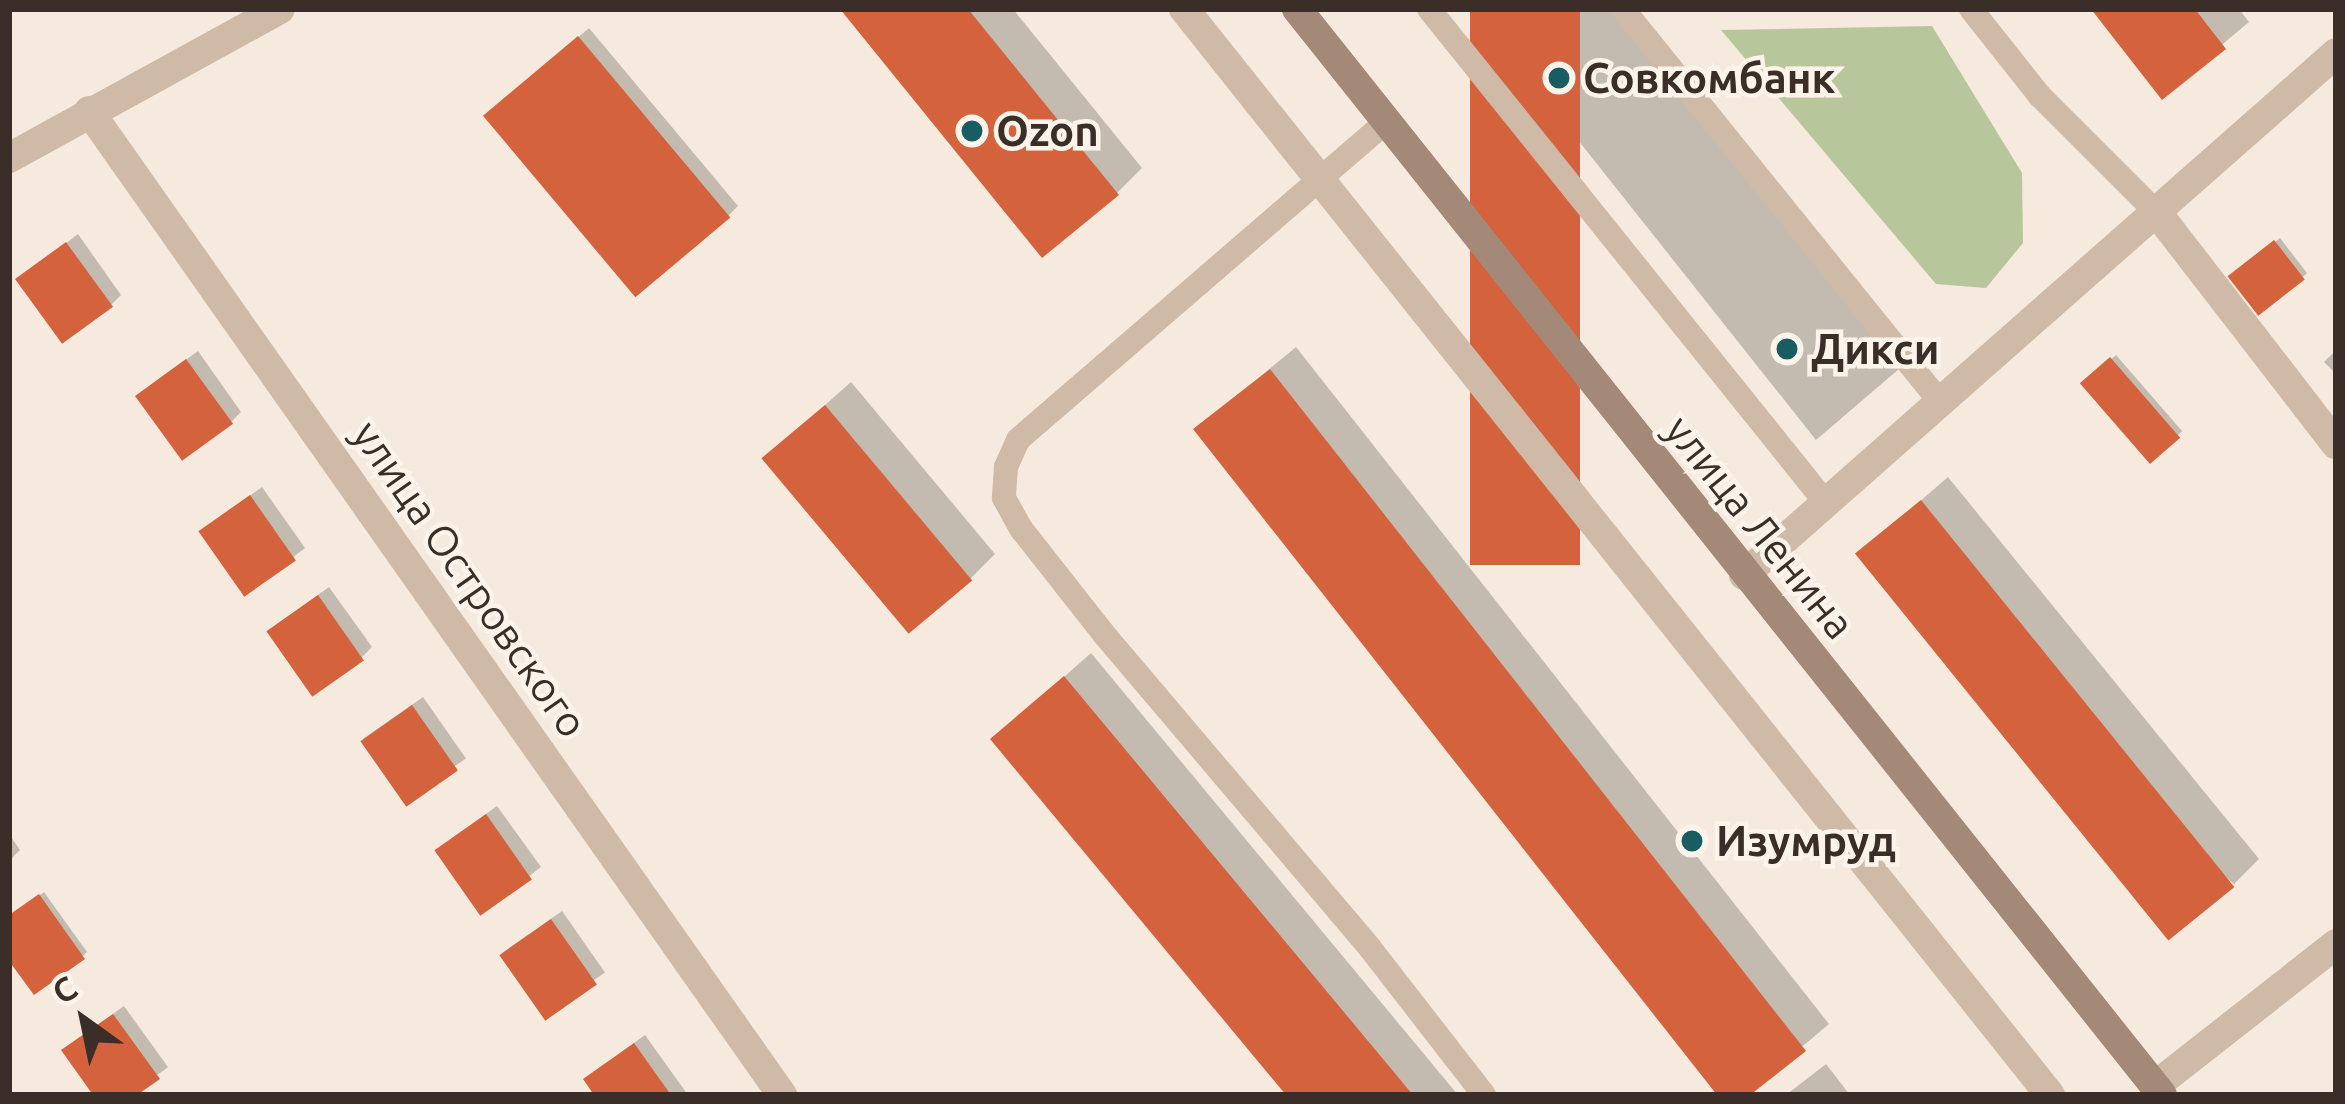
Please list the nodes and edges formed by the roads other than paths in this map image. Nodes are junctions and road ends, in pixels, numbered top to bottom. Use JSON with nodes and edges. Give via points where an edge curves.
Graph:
{"nodes":[{"id":1,"x":280,"y":9,"type":"edge"},
{"id":2,"x":1184,"y":9,"type":"edge"},
{"id":3,"x":1297,"y":9,"type":"edge"},
{"id":4,"x":1429,"y":9,"type":"edge"},
{"id":5,"x":1623,"y":9,"type":"edge"},
{"id":6,"x":1971,"y":9,"type":"edge"},
{"id":7,"x":2336,"y":52,"type":"edge"},
{"id":8,"x":89,"y":111,"type":"junction"},
{"id":9,"x":1386,"y":122,"type":"junction"},
{"id":10,"x":9,"y":158,"type":"edge"},
{"id":11,"x":1319,"y":180,"type":"junction"},
{"id":12,"x":2158,"y":214,"type":"junction"},
{"id":13,"x":1941,"y":403,"type":"junction"},
{"id":14,"x":2336,"y":444,"type":"edge"},
{"id":15,"x":1826,"y":503,"type":"junction"},
{"id":16,"x":1744,"y":575,"type":"junction"},
{"id":17,"x":2336,"y":944,"type":"edge"},
{"id":18,"x":2158,"y":1091,"type":"edge"},
{"id":19,"x":782,"y":1095,"type":"edge"},
{"id":20,"x":1484,"y":1095,"type":"edge"},
{"id":21,"x":2050,"y":1095,"type":"edge"}],
"edges":[{"from":1,"to":8,"type":"street"},
{"from":2,"to":11,"type":"street"},
{"from":3,"to":9,"type":"main road","name":"улица Ленина"},
{"from":4,"to":15,"type":"lane"},
{"from":5,"to":13,"type":"lane"},
{"from":6,"to":12,"type":"lane","via":[[2040,96]]},
{"from":7,"to":12,"type":"street"},
{"from":8,"to":10,"type":"street"},
{"from":8,"to":19,"type":"street","name":"улица Островского"},
{"from":9,"to":11,"type":"lane"},
{"from":9,"to":16,"type":"main road","name":"улица Ленина"},
{"from":11,"to":20,"type":"lane","via":[[1018,440],[1004,498],[1103,633]]},
{"from":11,"to":21,"type":"street"},
{"from":12,"to":13,"type":"street"},
{"from":12,"to":14,"type":"street"},
{"from":13,"to":15,"type":"street"},
{"from":15,"to":16,"type":"street"},
{"from":16,"to":18,"type":"main road","name":"улица Ленина"},
{"from":17,"to":18,"type":"street"}]}
